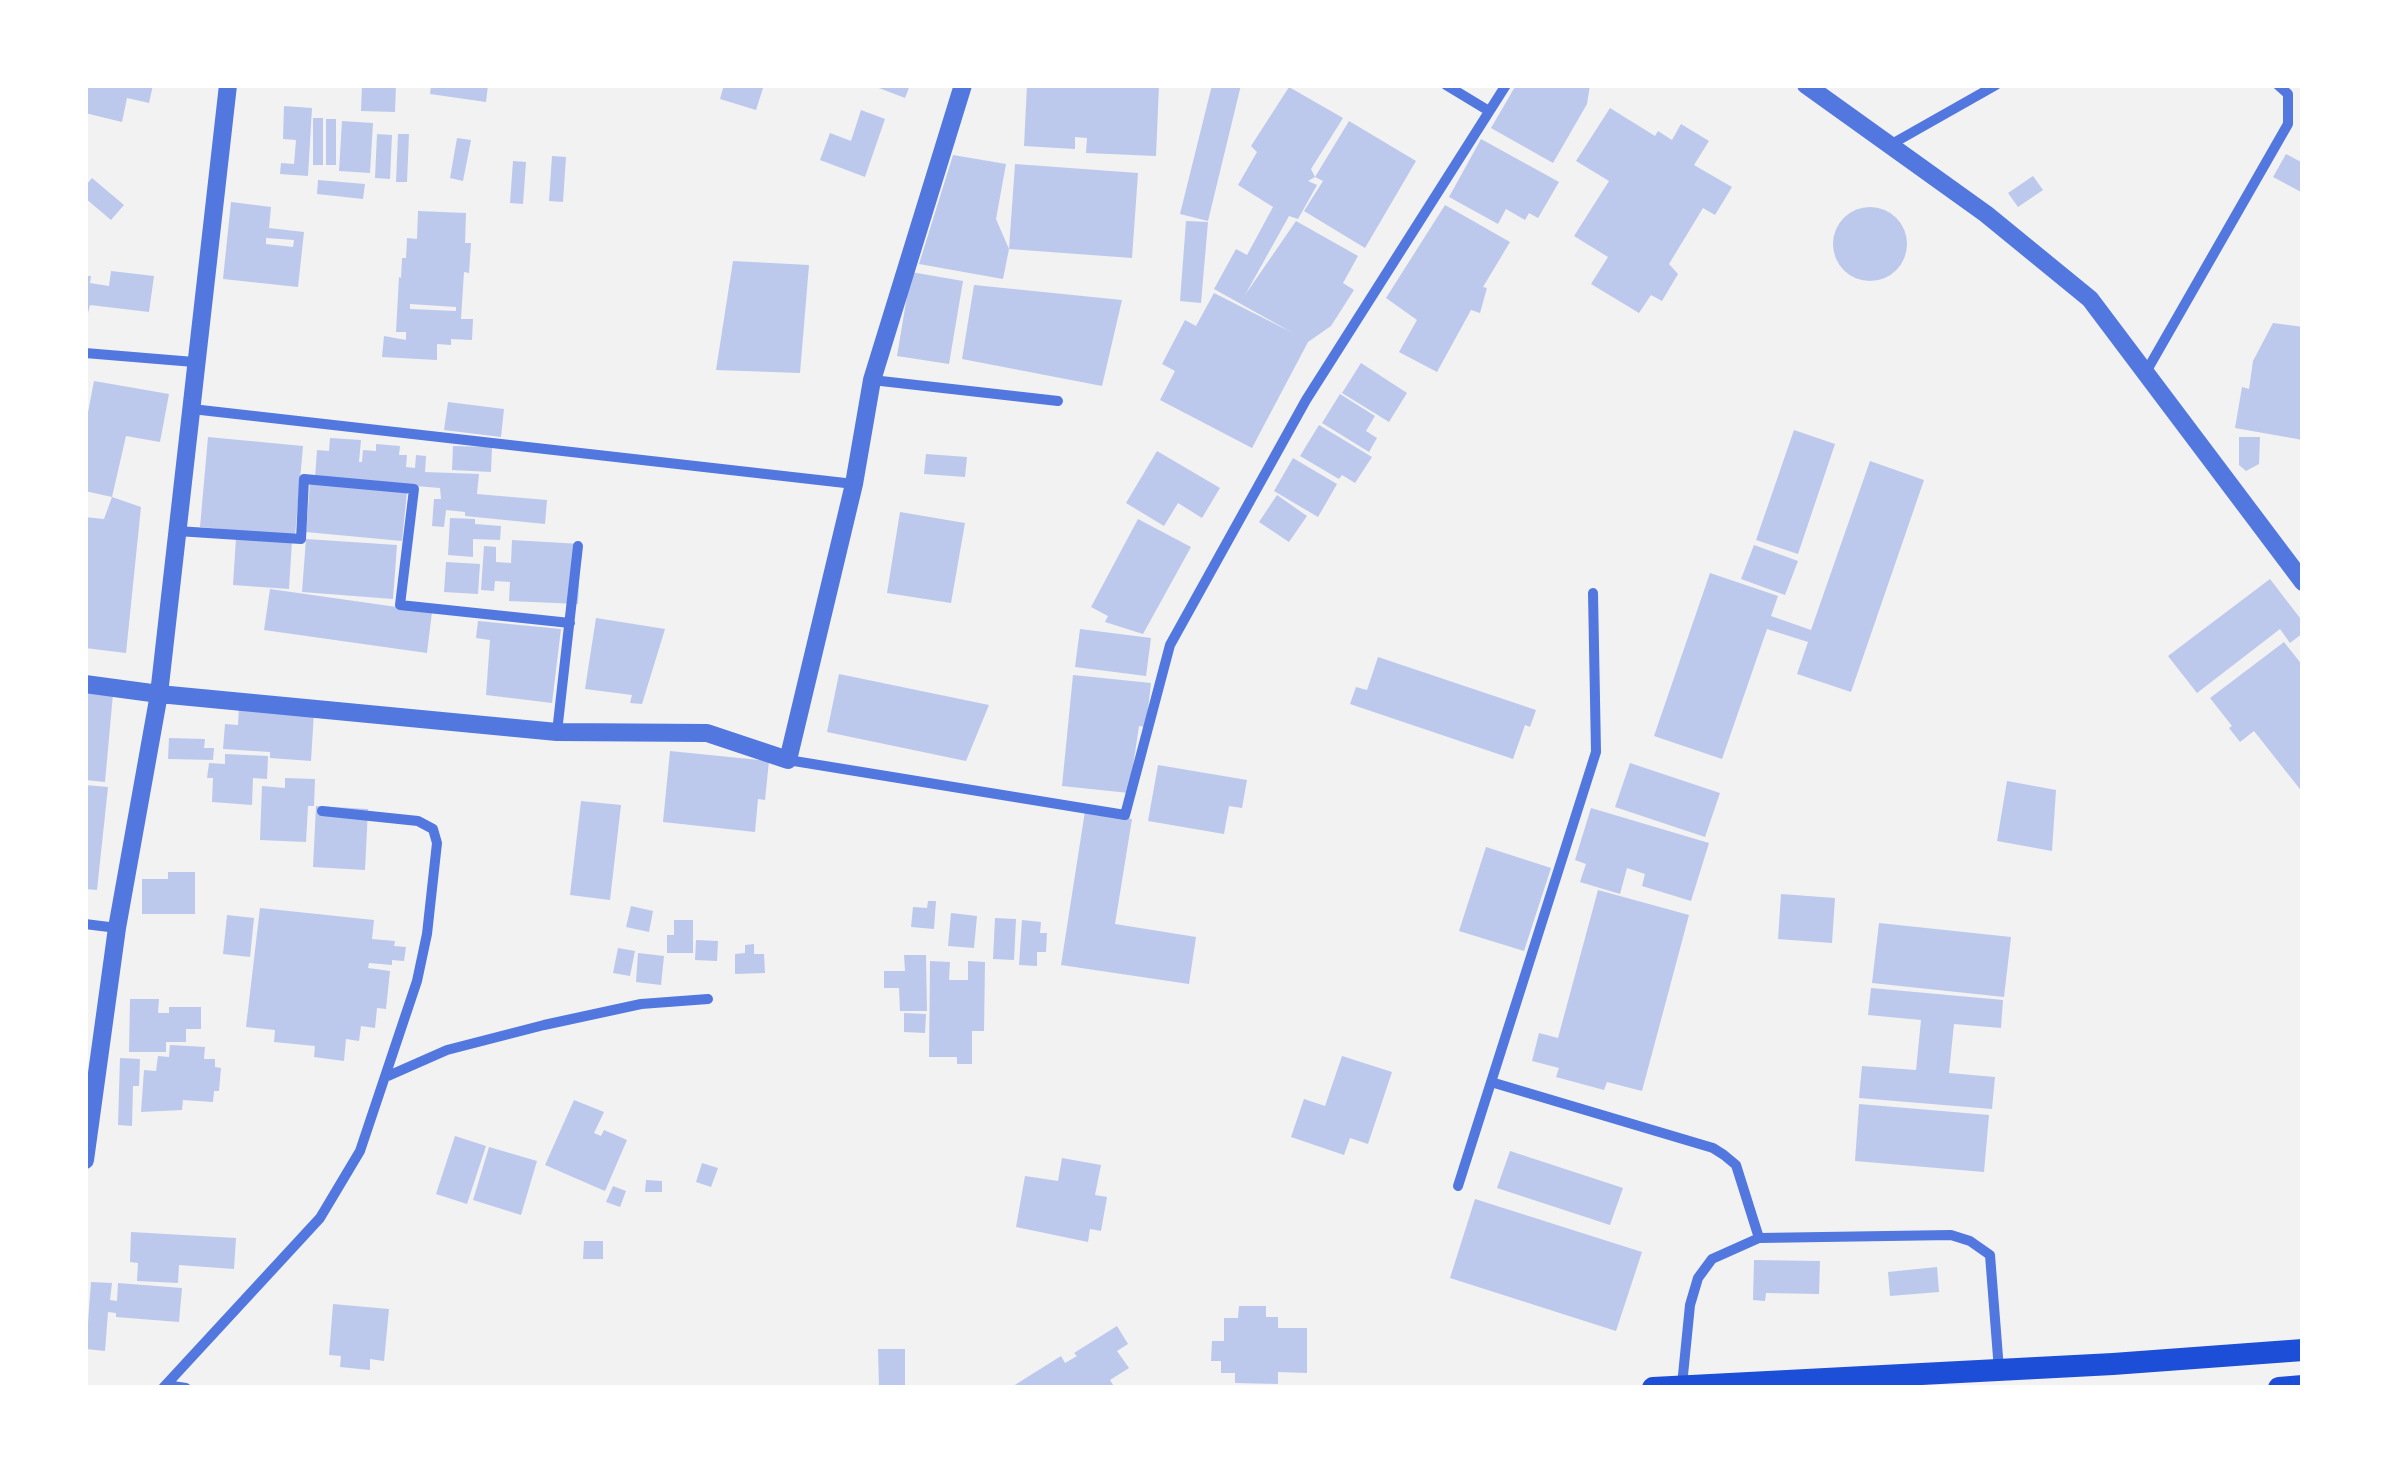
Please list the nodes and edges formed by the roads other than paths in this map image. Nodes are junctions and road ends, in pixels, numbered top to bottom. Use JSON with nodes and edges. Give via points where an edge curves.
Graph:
{"nodes":[{"id":1,"x":228,"y":85,"type":"edge"},
{"id":2,"x":963,"y":85,"type":"edge"},
{"id":3,"x":1446,"y":85,"type":"edge"},
{"id":4,"x":1506,"y":85,"type":"edge"},
{"id":5,"x":1806,"y":85,"type":"edge"},
{"id":6,"x":1996,"y":85,"type":"edge"},
{"id":7,"x":2278,"y":85,"type":"edge"},
{"id":8,"x":1489,"y":111,"type":"junction"},
{"id":9,"x":1890,"y":145,"type":"junction"},
{"id":10,"x":85,"y":352,"type":"edge"},
{"id":11,"x":194,"y":362,"type":"junction"},
{"id":12,"x":2146,"y":372,"type":"junction"},
{"id":13,"x":872,"y":380,"type":"junction"},
{"id":14,"x":1058,"y":401,"type":"dead end"},
{"id":15,"x":192,"y":409,"type":"junction"},
{"id":16,"x":854,"y":484,"type":"junction"},
{"id":17,"x":178,"y":530,"type":"junction"},
{"id":18,"x":578,"y":546,"type":"dead end"},
{"id":19,"x":2303,"y":582,"type":"edge"},
{"id":20,"x":1594,"y":592,"type":"dead end"},
{"id":21,"x":570,"y":623,"type":"junction"},
{"id":22,"x":85,"y":684,"type":"edge"},
{"id":23,"x":159,"y":694,"type":"junction"},
{"id":24,"x":557,"y":732,"type":"junction"},
{"id":25,"x":788,"y":760,"type":"junction"},
{"id":26,"x":322,"y":811,"type":"dead end"},
{"id":27,"x":85,"y":924,"type":"edge"},
{"id":28,"x":117,"y":928,"type":"junction"},
{"id":29,"x":708,"y":999,"type":"dead end"},
{"id":30,"x":388,"y":1076,"type":"junction"},
{"id":31,"x":1491,"y":1082,"type":"junction"},
{"id":32,"x":85,"y":1160,"type":"edge"},
{"id":33,"x":1458,"y":1186,"type":"dead end"},
{"id":34,"x":1759,"y":1238,"type":"junction"},
{"id":35,"x":2302,"y":1350,"type":"edge"},
{"id":36,"x":1999,"y":1370,"type":"junction"},
{"id":37,"x":164,"y":1386,"type":"edge"},
{"id":38,"x":1682,"y":1386,"type":"edge"},
{"id":39,"x":2303,"y":1386,"type":"edge"},
{"id":40,"x":186,"y":1388,"type":"edge"},
{"id":41,"x":1653,"y":1388,"type":"edge"},
{"id":42,"x":2279,"y":1388,"type":"edge"}],
"edges":[{"from":1,"to":11,"type":"street"},
{"from":2,"to":13,"type":"street"},
{"from":3,"to":8,"type":"street"},
{"from":4,"to":8,"type":"street"},
{"from":5,"to":9,"type":"street"},
{"from":6,"to":9,"type":"street"},
{"from":7,"to":12,"type":"street","via":[[2288,94],[2288,124]]},
{"from":8,"to":25,"type":"street","via":[[1306,400],[1170,644],[1125,815]]},
{"from":9,"to":12,"type":"street","via":[[2090,300]]},
{"from":10,"to":11,"type":"street"},
{"from":11,"to":15,"type":"street"},
{"from":12,"to":19,"type":"street"},
{"from":13,"to":14,"type":"street"},
{"from":13,"to":16,"type":"street"},
{"from":15,"to":16,"type":"street"},
{"from":15,"to":17,"type":"street"},
{"from":16,"to":25,"type":"street"},
{"from":17,"to":21,"type":"street","via":[[301,539],[304,479],[414,489],[400,605]]},
{"from":17,"to":23,"type":"street"},
{"from":18,"to":21,"type":"street"},
{"from":20,"to":31,"type":"street","via":[[1596,752]]},
{"from":21,"to":24,"type":"street"},
{"from":22,"to":23,"type":"street"},
{"from":23,"to":24,"type":"street"},
{"from":23,"to":28,"type":"street"},
{"from":24,"to":25,"type":"street","via":[[707,733]]},
{"from":26,"to":30,"type":"street","via":[[418,820],[432,829],[437,843],[417,981]]},
{"from":27,"to":28,"type":"street"},
{"from":28,"to":32,"type":"street"},
{"from":29,"to":30,"type":"street","via":[[641,1004],[544,1026],[447,1050]]},
{"from":30,"to":37,"type":"street","via":[[360,1152],[320,1218]]},
{"from":31,"to":33,"type":"street"},
{"from":31,"to":34,"type":"street","via":[[1724,1154],[1736,1165]]},
{"from":34,"to":36,"type":"street","via":[[1970,1240],[1990,1255]]},
{"from":34,"to":38,"type":"street","via":[[1712,1259],[1698,1278]]},
{"from":35,"to":36,"type":"main road"},
{"from":36,"to":38,"type":"main road"},
{"from":37,"to":40,"type":"street"},
{"from":38,"to":41,"type":"main road"},
{"from":39,"to":42,"type":"main road"}]}
